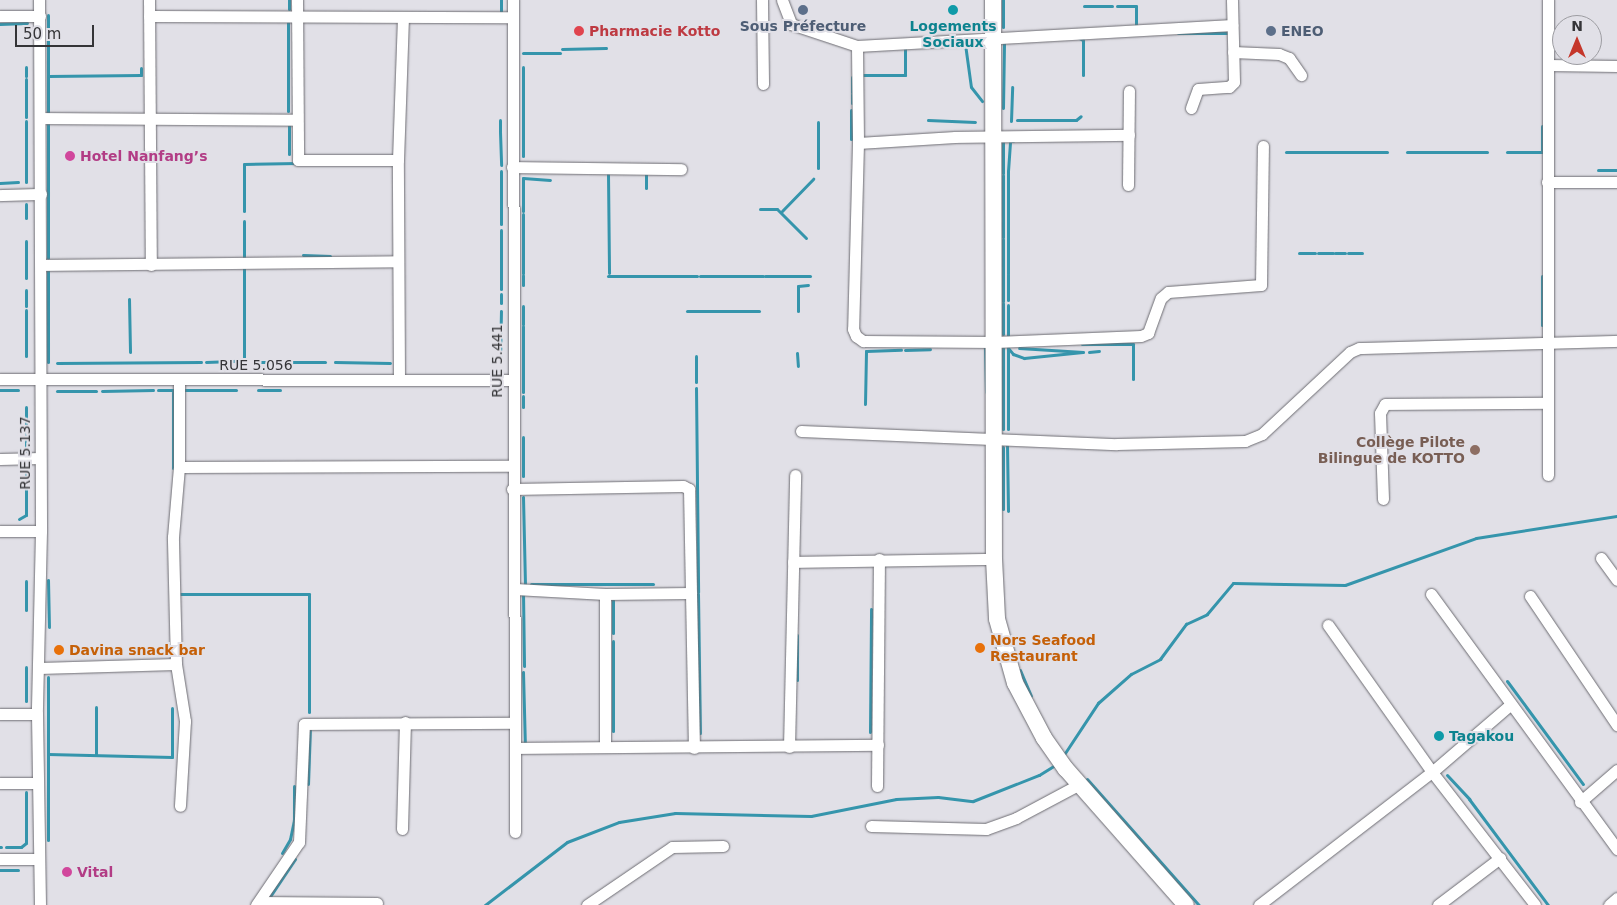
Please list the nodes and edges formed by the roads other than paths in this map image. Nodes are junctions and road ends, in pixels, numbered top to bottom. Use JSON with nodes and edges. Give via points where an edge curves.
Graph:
{"nodes":[{"id":1,"x":40,"y":0,"type":"edge"},
{"id":2,"x":149,"y":0,"type":"edge"},
{"id":3,"x":297,"y":0,"type":"edge"},
{"id":4,"x":513,"y":0,"type":"edge"},
{"id":5,"x":762,"y":0,"type":"edge"},
{"id":6,"x":782,"y":0,"type":"edge"},
{"id":7,"x":993,"y":0,"type":"edge"},
{"id":8,"x":1232,"y":0,"type":"edge"},
{"id":9,"x":1548,"y":0,"type":"edge"},
{"id":10,"x":297,"y":15,"type":"junction"},
{"id":11,"x":0,"y":16,"type":"edge"},
{"id":12,"x":40,"y":16,"type":"junction"},
{"id":13,"x":149,"y":16,"type":"junction"},
{"id":14,"x":403,"y":17,"type":"junction"},
{"id":15,"x":512,"y":17,"type":"junction"},
{"id":16,"x":1232,"y":25,"type":"junction"},
{"id":17,"x":994,"y":38,"type":"junction"},
{"id":18,"x":857,"y":46,"type":"junction"},
{"id":19,"x":1233,"y":52,"type":"junction"},
{"id":20,"x":1548,"y":66,"type":"junction"},
{"id":21,"x":1617,"y":66,"type":"edge"},
{"id":22,"x":1301,"y":75,"type":"dead end"},
{"id":23,"x":764,"y":84,"type":"dead end"},
{"id":24,"x":1129,"y":91,"type":"dead end"},
{"id":25,"x":1191,"y":108,"type":"dead end"},
{"id":26,"x":41,"y":118,"type":"junction"},
{"id":27,"x":150,"y":118,"type":"junction"},
{"id":28,"x":296,"y":120,"type":"junction"},
{"id":29,"x":1129,"y":135,"type":"junction"},
{"id":30,"x":995,"y":136,"type":"junction"},
{"id":31,"x":858,"y":143,"type":"junction"},
{"id":32,"x":1263,"y":146,"type":"dead end"},
{"id":33,"x":398,"y":160,"type":"junction"},
{"id":34,"x":512,"y":167,"type":"junction"},
{"id":35,"x":681,"y":169,"type":"dead end"},
{"id":36,"x":1547,"y":182,"type":"junction"},
{"id":37,"x":1617,"y":182,"type":"edge"},
{"id":38,"x":1128,"y":185,"type":"dead end"},
{"id":39,"x":42,"y":194,"type":"junction"},
{"id":40,"x":0,"y":195,"type":"edge"},
{"id":41,"x":398,"y":261,"type":"junction"},
{"id":42,"x":41,"y":265,"type":"junction"},
{"id":43,"x":151,"y":265,"type":"junction"},
{"id":44,"x":1617,"y":340,"type":"edge"},
{"id":45,"x":995,"y":342,"type":"junction"},
{"id":46,"x":1546,"y":342,"type":"junction"},
{"id":47,"x":40,"y":378,"type":"junction"},
{"id":48,"x":0,"y":379,"type":"edge"},
{"id":49,"x":398,"y":379,"type":"junction"},
{"id":50,"x":178,"y":380,"type":"junction"},
{"id":51,"x":512,"y":380,"type":"junction"},
{"id":52,"x":1547,"y":403,"type":"junction"},
{"id":53,"x":801,"y":431,"type":"dead end"},
{"id":54,"x":994,"y":441,"type":"junction"},
{"id":55,"x":0,"y":458,"type":"edge"},
{"id":56,"x":40,"y":458,"type":"junction"},
{"id":57,"x":512,"y":466,"type":"junction"},
{"id":58,"x":179,"y":467,"type":"junction"},
{"id":59,"x":796,"y":475,"type":"dead end"},
{"id":60,"x":1548,"y":475,"type":"dead end"},
{"id":61,"x":512,"y":489,"type":"junction"},
{"id":62,"x":1383,"y":498,"type":"dead end"},
{"id":63,"x":0,"y":532,"type":"edge"},
{"id":64,"x":41,"y":532,"type":"junction"},
{"id":65,"x":1601,"y":558,"type":"dead end"},
{"id":66,"x":879,"y":559,"type":"junction"},
{"id":67,"x":994,"y":559,"type":"junction"},
{"id":68,"x":793,"y":562,"type":"junction"},
{"id":69,"x":1617,"y":580,"type":"edge"},
{"id":70,"x":515,"y":589,"type":"junction"},
{"id":71,"x":691,"y":593,"type":"junction"},
{"id":72,"x":605,"y":594,"type":"junction"},
{"id":73,"x":1431,"y":594,"type":"dead end"},
{"id":74,"x":1530,"y":596,"type":"dead end"},
{"id":75,"x":1328,"y":625,"type":"dead end"},
{"id":76,"x":176,"y":664,"type":"junction"},
{"id":77,"x":39,"y":668,"type":"junction"},
{"id":78,"x":1511,"y":704,"type":"junction"},
{"id":79,"x":0,"y":714,"type":"edge"},
{"id":80,"x":36,"y":714,"type":"junction"},
{"id":81,"x":405,"y":722,"type":"junction"},
{"id":82,"x":515,"y":722,"type":"junction"},
{"id":83,"x":1617,"y":725,"type":"edge"},
{"id":84,"x":878,"y":745,"type":"junction"},
{"id":85,"x":605,"y":746,"type":"junction"},
{"id":86,"x":789,"y":747,"type":"junction"},
{"id":87,"x":515,"y":748,"type":"junction"},
{"id":88,"x":694,"y":748,"type":"junction"},
{"id":89,"x":1617,"y":770,"type":"edge"},
{"id":90,"x":1432,"y":772,"type":"junction"},
{"id":91,"x":0,"y":783,"type":"edge"},
{"id":92,"x":37,"y":783,"type":"junction"},
{"id":93,"x":1080,"y":784,"type":"junction"},
{"id":94,"x":877,"y":786,"type":"dead end"},
{"id":95,"x":1580,"y":802,"type":"junction"},
{"id":96,"x":180,"y":806,"type":"dead end"},
{"id":97,"x":871,"y":826,"type":"dead end"},
{"id":98,"x":402,"y":829,"type":"dead end"},
{"id":99,"x":515,"y":832,"type":"dead end"},
{"id":100,"x":723,"y":846,"type":"dead end"},
{"id":101,"x":1617,"y":849,"type":"edge"},
{"id":102,"x":1500,"y":858,"type":"junction"},
{"id":103,"x":0,"y":859,"type":"edge"},
{"id":104,"x":38,"y":859,"type":"junction"},
{"id":105,"x":1617,"y":898,"type":"edge"},
{"id":106,"x":257,"y":903,"type":"edge"},
{"id":107,"x":377,"y":903,"type":"dead end"},
{"id":108,"x":40,"y":905,"type":"edge"},
{"id":109,"x":586,"y":905,"type":"edge"},
{"id":110,"x":1186,"y":905,"type":"edge"},
{"id":111,"x":1259,"y":905,"type":"edge"},
{"id":112,"x":1438,"y":905,"type":"edge"},
{"id":113,"x":1535,"y":905,"type":"edge"},
{"id":114,"x":1609,"y":905,"type":"edge"}],
"edges":[{"from":1,"to":12,"type":"street","name":"RUE 5.137"},
{"from":2,"to":13,"type":"street"},
{"from":3,"to":10,"type":"street"},
{"from":4,"to":15,"type":"street","name":"RUE 5.441"},
{"from":5,"to":23,"type":"street"},
{"from":6,"to":18,"type":"street","via":[[790,24]]},
{"from":7,"to":17,"type":"main road"},
{"from":8,"to":16,"type":"street"},
{"from":9,"to":20,"type":"street"},
{"from":10,"to":13,"type":"street"},
{"from":10,"to":14,"type":"street"},
{"from":10,"to":28,"type":"street"},
{"from":11,"to":12,"type":"street"},
{"from":12,"to":26,"type":"street","name":"RUE 5.137"},
{"from":13,"to":27,"type":"street"},
{"from":14,"to":15,"type":"street"},
{"from":14,"to":33,"type":"street"},
{"from":15,"to":34,"type":"street","name":"RUE 5.441"},
{"from":16,"to":17,"type":"street"},
{"from":16,"to":19,"type":"street"},
{"from":17,"to":18,"type":"street"},
{"from":17,"to":30,"type":"main road"},
{"from":18,"to":31,"type":"street"},
{"from":19,"to":22,"type":"street","via":[[1278,54],[1289,58]]},
{"from":19,"to":25,"type":"street","via":[[1232,85],[1198,88]]},
{"from":20,"to":21,"type":"street"},
{"from":20,"to":36,"type":"street"},
{"from":24,"to":29,"type":"street"},
{"from":26,"to":27,"type":"street"},
{"from":26,"to":39,"type":"street","name":"RUE 5.137"},
{"from":27,"to":28,"type":"street"},
{"from":27,"to":43,"type":"street"},
{"from":28,"to":33,"type":"street","via":[[296,158],[300,162]]},
{"from":29,"to":30,"type":"street"},
{"from":29,"to":38,"type":"street"},
{"from":30,"to":31,"type":"street"},
{"from":30,"to":45,"type":"main road"},
{"from":31,"to":45,"type":"street","via":[[853,329],[856,336],[864,341]]},
{"from":32,"to":45,"type":"street","via":[[1261,285],[1168,292],[1161,298],[1148,333],[1141,336]]},
{"from":33,"to":41,"type":"street"},
{"from":34,"to":35,"type":"street"},
{"from":34,"to":51,"type":"street","name":"RUE 5.441"},
{"from":36,"to":37,"type":"street"},
{"from":36,"to":46,"type":"street"},
{"from":39,"to":40,"type":"street"},
{"from":39,"to":42,"type":"street","name":"RUE 5.137"},
{"from":41,"to":43,"type":"street"},
{"from":41,"to":49,"type":"street"},
{"from":42,"to":43,"type":"street"},
{"from":42,"to":47,"type":"street","name":"RUE 5.137"},
{"from":44,"to":46,"type":"street"},
{"from":45,"to":54,"type":"main road"},
{"from":46,"to":52,"type":"street"},
{"from":46,"to":54,"type":"street","via":[[1359,348],[1350,352],[1262,434],[1245,441],[1117,444]]},
{"from":47,"to":48,"type":"street","name":"RUE 5.056"},
{"from":47,"to":50,"type":"street","name":"RUE 5.056"},
{"from":47,"to":56,"type":"street","name":"RUE 5.137"},
{"from":49,"to":50,"type":"street","name":"RUE 5.056"},
{"from":49,"to":51,"type":"street","name":"RUE 5.056"},
{"from":50,"to":58,"type":"street"},
{"from":51,"to":57,"type":"street","name":"RUE 5.441"},
{"from":52,"to":60,"type":"street"},
{"from":52,"to":62,"type":"street","via":[[1385,404],[1380,413]]},
{"from":53,"to":54,"type":"street"},
{"from":54,"to":67,"type":"main road"},
{"from":55,"to":56,"type":"street"},
{"from":56,"to":64,"type":"street","name":"RUE 5.137"},
{"from":57,"to":58,"type":"street"},
{"from":57,"to":61,"type":"street","name":"RUE 5.441"},
{"from":58,"to":76,"type":"street","via":[[173,537]]},
{"from":59,"to":68,"type":"street"},
{"from":61,"to":70,"type":"street","name":"RUE 5.441"},
{"from":61,"to":71,"type":"street","via":[[683,486],[689,489]]},
{"from":63,"to":64,"type":"street"},
{"from":64,"to":77,"type":"street","name":"RUE 5.137"},
{"from":65,"to":69,"type":"street"},
{"from":66,"to":67,"type":"street"},
{"from":66,"to":68,"type":"street"},
{"from":66,"to":84,"type":"street"},
{"from":67,"to":93,"type":"main road","via":[[997,620],[1015,683],[1044,738]]},
{"from":68,"to":86,"type":"street"},
{"from":70,"to":72,"type":"street"},
{"from":70,"to":82,"type":"street","name":"RUE 5.441"},
{"from":71,"to":72,"type":"street"},
{"from":71,"to":88,"type":"street"},
{"from":72,"to":85,"type":"street"},
{"from":73,"to":78,"type":"street"},
{"from":74,"to":83,"type":"street"},
{"from":75,"to":90,"type":"street"},
{"from":76,"to":77,"type":"street"},
{"from":76,"to":96,"type":"street","via":[[185,721]]},
{"from":77,"to":80,"type":"street","name":"RUE 5.137"},
{"from":78,"to":90,"type":"street"},
{"from":78,"to":95,"type":"street"},
{"from":79,"to":80,"type":"street"},
{"from":80,"to":92,"type":"street","name":"RUE 5.137"},
{"from":81,"to":82,"type":"street"},
{"from":81,"to":98,"type":"street"},
{"from":81,"to":106,"type":"street","via":[[304,724],[299,842]]},
{"from":82,"to":87,"type":"street","name":"RUE 5.441"},
{"from":84,"to":86,"type":"street"},
{"from":84,"to":94,"type":"street"},
{"from":85,"to":87,"type":"street"},
{"from":85,"to":88,"type":"street"},
{"from":86,"to":88,"type":"street"},
{"from":87,"to":99,"type":"street","name":"RUE 5.441"},
{"from":89,"to":95,"type":"street"},
{"from":90,"to":102,"type":"street"},
{"from":90,"to":111,"type":"street"},
{"from":91,"to":92,"type":"street"},
{"from":92,"to":104,"type":"street","name":"RUE 5.137"},
{"from":93,"to":97,"type":"street","via":[[1016,818],[986,829]]},
{"from":93,"to":110,"type":"main road"},
{"from":95,"to":101,"type":"street"},
{"from":100,"to":109,"type":"street","via":[[672,848]]},
{"from":102,"to":112,"type":"street"},
{"from":102,"to":113,"type":"street"},
{"from":103,"to":104,"type":"street"},
{"from":104,"to":108,"type":"street","name":"RUE 5.137"},
{"from":105,"to":114,"type":"street"},
{"from":106,"to":107,"type":"street"}]}
